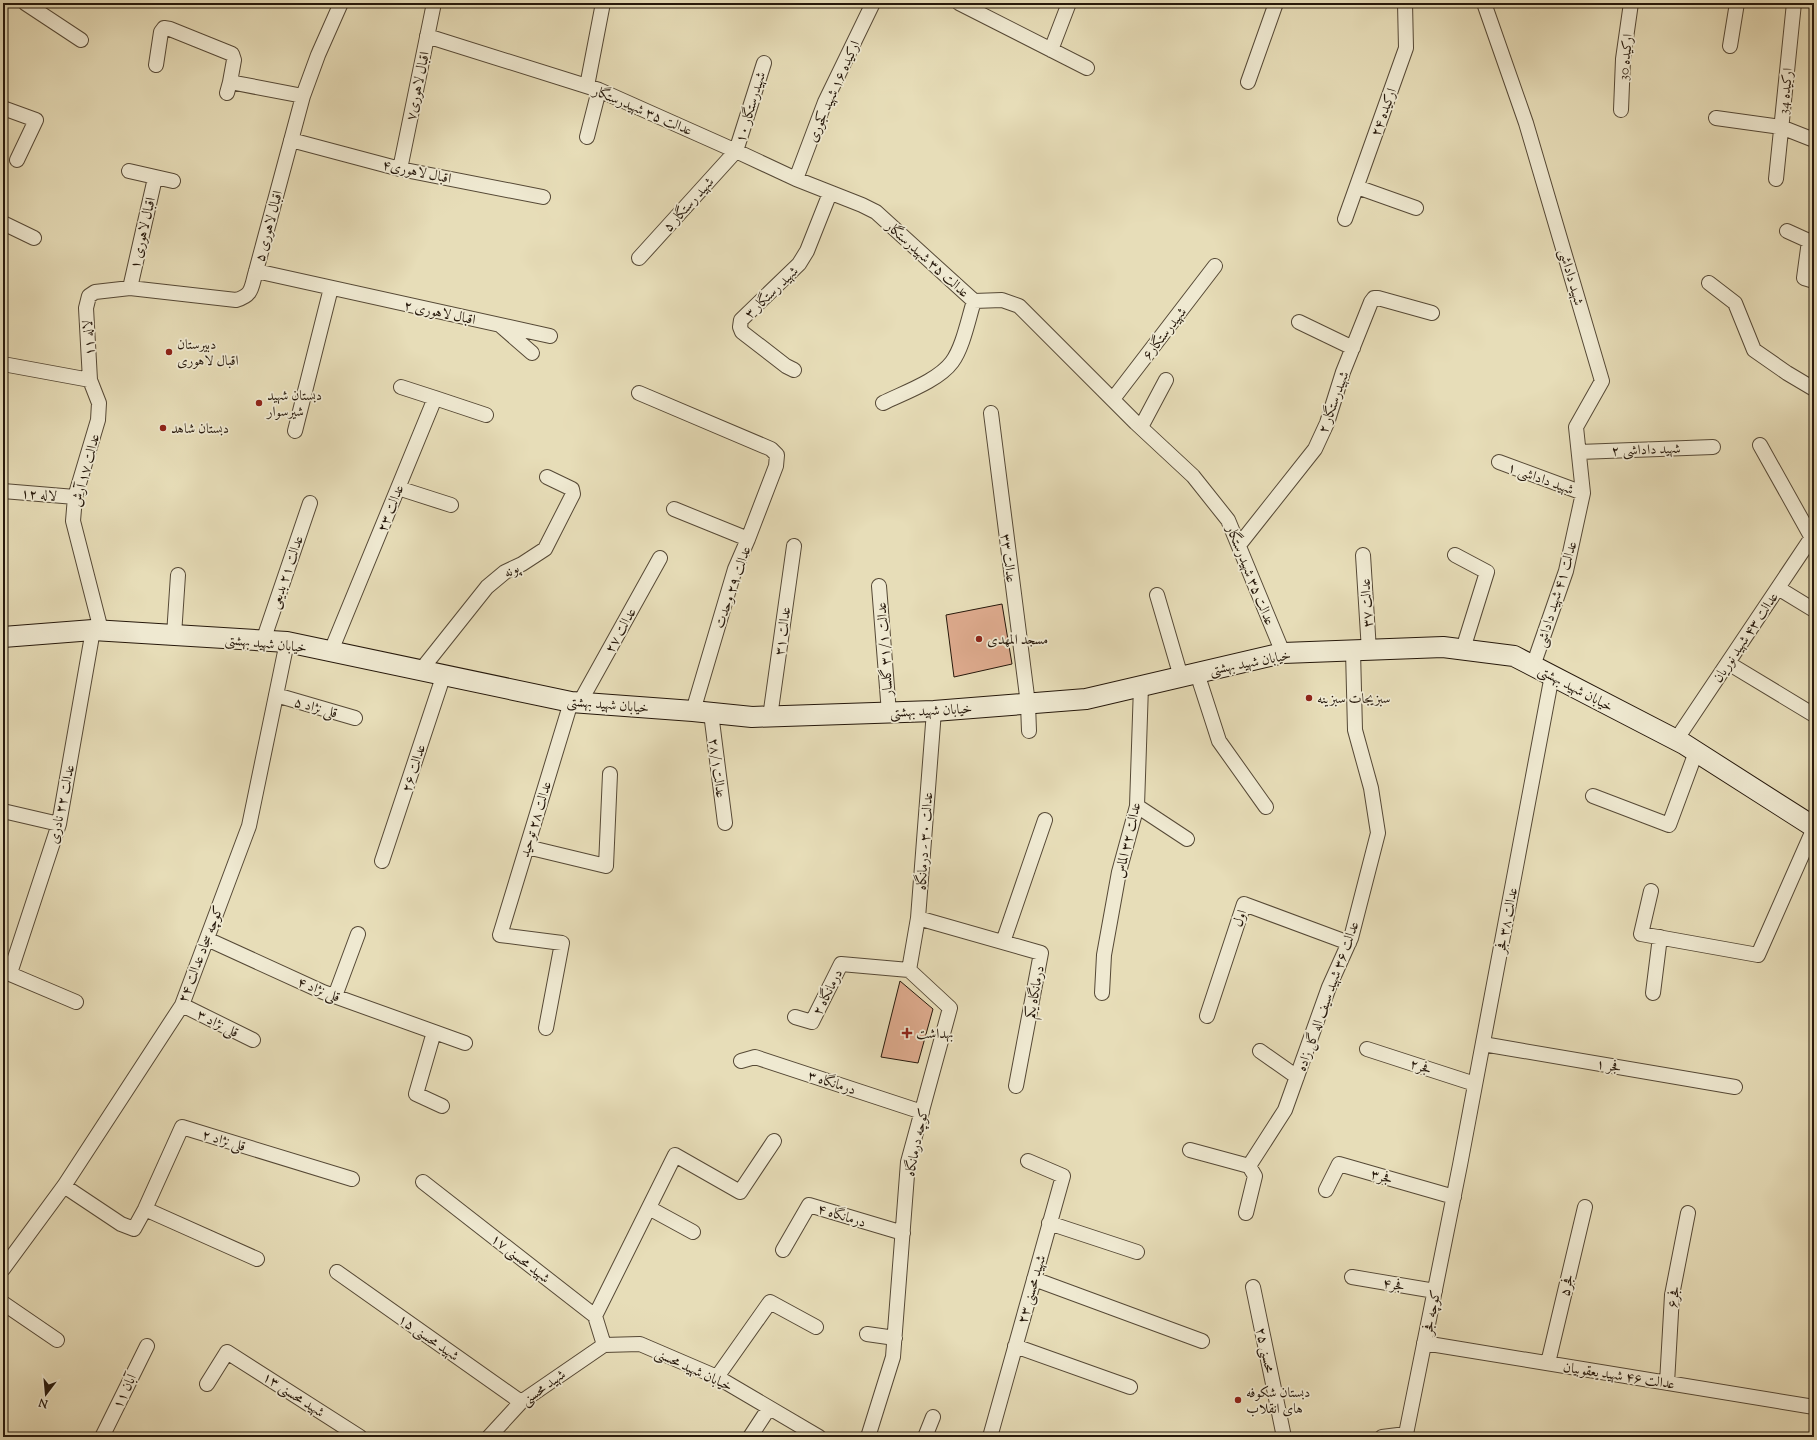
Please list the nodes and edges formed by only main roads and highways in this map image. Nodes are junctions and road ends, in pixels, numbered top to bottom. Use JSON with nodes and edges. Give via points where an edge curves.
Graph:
{"nodes":[{"id":1,"x":3,"y":637,"type":"edge"},
{"id":2,"x":1814,"y":828,"type":"edge"}],
"edges":[{"from":1,"to":2,"type":"main road","name":"خیابان شهید بهشتی","via":[[97,630],[287,642],[575,702],[752,718],[934,711],[1086,699],[1283,653],[1443,646],[1514,656],[1676,740]]}]}
